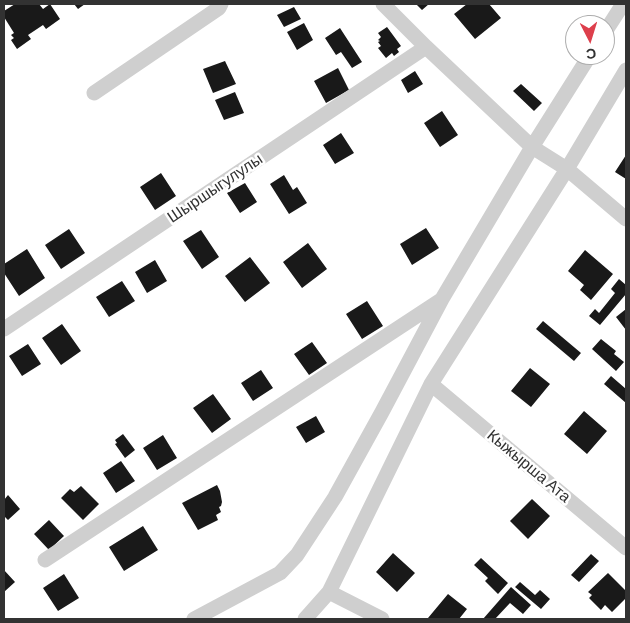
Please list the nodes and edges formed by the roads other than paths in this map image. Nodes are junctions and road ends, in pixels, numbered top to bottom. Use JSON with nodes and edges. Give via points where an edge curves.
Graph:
{"nodes":[{"id":1,"x":221,"y":4,"type":"edge"},
{"id":2,"x":383,"y":4,"type":"edge"},
{"id":3,"x":623,"y":4,"type":"edge"},
{"id":4,"x":615,"y":16,"type":"edge"},
{"id":5,"x":426,"y":47,"type":"junction"},
{"id":6,"x":584,"y":65,"type":"edge"},
{"id":7,"x":626,"y":70,"type":"edge"},
{"id":8,"x":94,"y":93,"type":"dead end"},
{"id":9,"x":532,"y":147,"type":"junction"},
{"id":10,"x":567,"y":169,"type":"junction"},
{"id":11,"x":626,"y":219,"type":"edge"},
{"id":12,"x":442,"y":299,"type":"junction"},
{"id":13,"x":4,"y":329,"type":"edge"},
{"id":14,"x":431,"y":384,"type":"junction"},
{"id":15,"x":626,"y":548,"type":"edge"},
{"id":16,"x":45,"y":560,"type":"dead end"},
{"id":17,"x":329,"y":592,"type":"junction"},
{"id":18,"x":194,"y":619,"type":"edge"},
{"id":19,"x":305,"y":619,"type":"edge"},
{"id":20,"x":382,"y":619,"type":"edge"}],
"edges":[{"from":1,"to":8,"type":"street"},
{"from":2,"to":5,"type":"street"},
{"from":3,"to":4,"type":"street"},
{"from":5,"to":9,"type":"street"},
{"from":5,"to":13,"type":"street","name":"Шыршыгулулы"},
{"from":6,"to":9,"type":"street"},
{"from":7,"to":10,"type":"street"},
{"from":9,"to":10,"type":"street"},
{"from":9,"to":12,"type":"street"},
{"from":10,"to":11,"type":"street"},
{"from":10,"to":14,"type":"street"},
{"from":12,"to":16,"type":"street"},
{"from":12,"to":18,"type":"street","via":[[335,497],[297,555],[280,573]]},
{"from":14,"to":15,"type":"street","name":"Кыжырша Ата"},
{"from":14,"to":17,"type":"street"},
{"from":17,"to":19,"type":"street"},
{"from":17,"to":20,"type":"street"}]}
